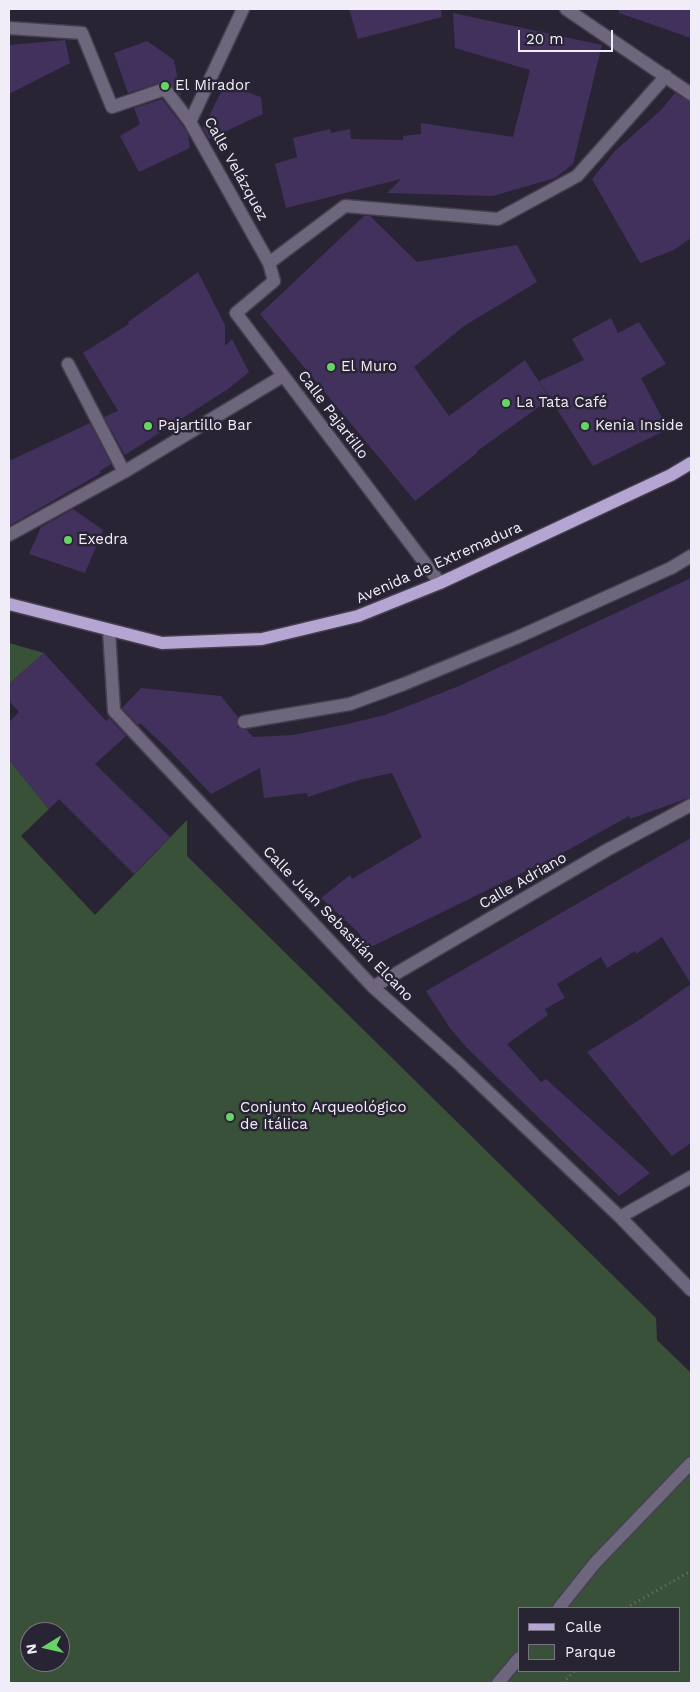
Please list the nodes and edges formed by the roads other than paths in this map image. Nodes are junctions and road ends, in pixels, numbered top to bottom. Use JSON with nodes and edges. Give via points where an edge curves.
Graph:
{"nodes":[{"id":1,"x":243,"y":9,"type":"edge"},
{"id":2,"x":566,"y":9,"type":"edge"},
{"id":3,"x":9,"y":28,"type":"edge"},
{"id":4,"x":666,"y":76,"type":"junction"},
{"id":5,"x":691,"y":94,"type":"edge"},
{"id":6,"x":190,"y":122,"type":"junction"},
{"id":7,"x":269,"y":263,"type":"junction"},
{"id":8,"x":68,"y":364,"type":"dead end"},
{"id":9,"x":283,"y":376,"type":"junction"},
{"id":10,"x":691,"y":463,"type":"edge"},
{"id":11,"x":124,"y":472,"type":"junction"},
{"id":12,"x":9,"y":535,"type":"edge"},
{"id":13,"x":691,"y":556,"type":"edge"},
{"id":14,"x":440,"y":583,"type":"junction"},
{"id":15,"x":9,"y":604,"type":"edge"},
{"id":16,"x":109,"y":631,"type":"junction"},
{"id":17,"x":244,"y":722,"type":"dead end"},
{"id":18,"x":691,"y":805,"type":"edge"},
{"id":19,"x":373,"y":987,"type":"junction"},
{"id":20,"x":691,"y":1177,"type":"edge"},
{"id":21,"x":620,"y":1216,"type":"junction"},
{"id":22,"x":691,"y":1290,"type":"edge"},
{"id":23,"x":691,"y":1463,"type":"edge"},
{"id":24,"x":559,"y":1607,"type":"edge"},
{"id":25,"x":518,"y":1659,"type":"edge"},
{"id":26,"x":498,"y":1683,"type":"edge"}],
"edges":[{"from":1,"to":6,"type":"street","name":"Calle Velázquez"},
{"from":2,"to":4,"type":"street"},
{"from":3,"to":6,"type":"street","via":[[82,33],[112,106],[165,89]]},
{"from":4,"to":5,"type":"street"},
{"from":4,"to":7,"type":"street","via":[[577,176],[498,219],[345,206]]},
{"from":6,"to":7,"type":"street","name":"Calle Velázquez"},
{"from":7,"to":9,"type":"street","via":[[274,281],[236,312]]},
{"from":8,"to":11,"type":"street"},
{"from":9,"to":11,"type":"street","name":"Calle Pajartillo"},
{"from":9,"to":14,"type":"street","name":"Calle Pajartillo"},
{"from":10,"to":14,"type":"main road","name":"Avenida de Extremadura"},
{"from":11,"to":12,"type":"street","name":"Calle Pajartillo"},
{"from":13,"to":17,"type":"street","via":[[518,638],[404,684],[350,704]]},
{"from":14,"to":16,"type":"main road","name":"Avenida de Extremadura","via":[[358,616],[262,639],[162,643]]},
{"from":15,"to":16,"type":"main road","name":"Avenida de Extremadura"},
{"from":16,"to":19,"type":"street","name":"Calle Juan Sebastián Elcano","via":[[114,711]]},
{"from":18,"to":19,"type":"street","name":"Calle Adriano","via":[[607,850]]},
{"from":19,"to":21,"type":"street","name":"Calle Juan Sebastián Elcano"},
{"from":20,"to":21,"type":"street"},
{"from":21,"to":22,"type":"street","name":"Calle Juan Sebastián Elcano"},
{"from":23,"to":24,"type":"street"},
{"from":25,"to":26,"type":"street"}]}
